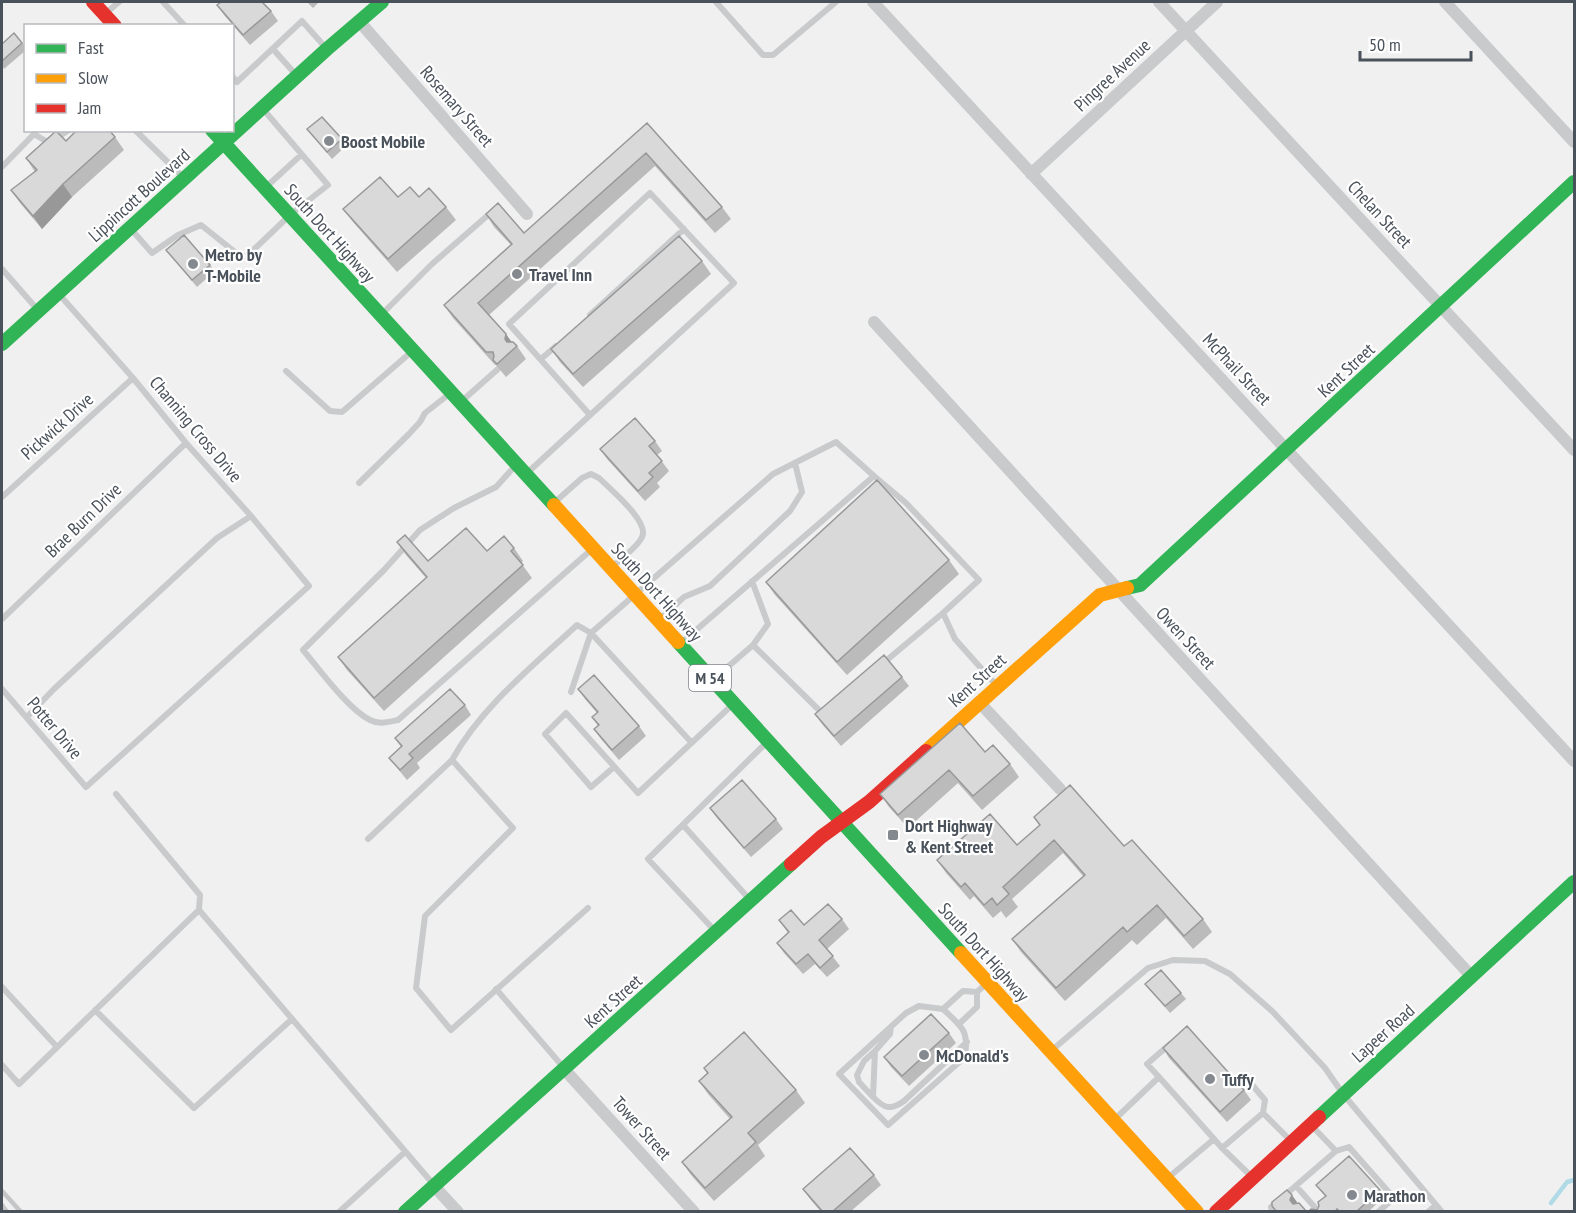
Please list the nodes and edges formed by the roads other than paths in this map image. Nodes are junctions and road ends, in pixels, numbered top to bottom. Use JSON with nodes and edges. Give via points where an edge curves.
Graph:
{"nodes":[{"id":1,"x":93,"y":2,"type":"edge"},
{"id":2,"x":119,"y":2,"type":"edge"},
{"id":3,"x":163,"y":2,"type":"edge"},
{"id":4,"x":382,"y":2,"type":"edge"},
{"id":5,"x":726,"y":2,"type":"edge"},
{"id":6,"x":836,"y":2,"type":"edge"},
{"id":7,"x":873,"y":2,"type":"edge"},
{"id":8,"x":1159,"y":2,"type":"edge"},
{"id":9,"x":1218,"y":2,"type":"edge"},
{"id":10,"x":1444,"y":2,"type":"edge"},
{"id":11,"x":718,"y":4,"type":"edge"},
{"id":12,"x":105,"y":15,"type":"junction"},
{"id":13,"x":359,"y":21,"type":"junction"},
{"id":14,"x":113,"y":24,"type":"edge"},
{"id":15,"x":183,"y":24,"type":"edge"},
{"id":16,"x":1186,"y":31,"type":"junction"},
{"id":17,"x":273,"y":49,"type":"junction"},
{"id":18,"x":327,"y":49,"type":"junction"},
{"id":19,"x":297,"y":77,"type":"junction"},
{"id":20,"x":234,"y":81,"type":"edge"},
{"id":21,"x":262,"y":108,"type":"junction"},
{"id":22,"x":66,"y":132,"type":"edge"},
{"id":23,"x":137,"y":132,"type":"edge"},
{"id":24,"x":214,"y":132,"type":"edge"},
{"id":25,"x":1575,"y":142,"type":"edge"},
{"id":26,"x":224,"y":144,"type":"junction"},
{"id":27,"x":301,"y":155,"type":"junction"},
{"id":28,"x":2,"y":167,"type":"edge"},
{"id":29,"x":1031,"y":174,"type":"junction"},
{"id":30,"x":184,"y":178,"type":"junction"},
{"id":31,"x":1575,"y":182,"type":"edge"},
{"id":32,"x":265,"y":188,"type":"junction"},
{"id":33,"x":527,"y":214,"type":"dead end"},
{"id":34,"x":290,"y":215,"type":"junction"},
{"id":35,"x":487,"y":216,"type":"edge"},
{"id":36,"x":130,"y":228,"type":"junction"},
{"id":37,"x":684,"y":229,"type":"junction"},
{"id":38,"x":2,"y":269,"type":"edge"},
{"id":39,"x":58,"y":292,"type":"junction"},
{"id":40,"x":1441,"y":306,"type":"junction"},
{"id":41,"x":38,"y":310,"type":"junction"},
{"id":42,"x":381,"y":315,"type":"junction"},
{"id":43,"x":583,"y":321,"type":"edge"},
{"id":44,"x":874,"y":322,"type":"dead end"},
{"id":45,"x":2,"y":344,"type":"edge"},
{"id":46,"x":527,"y":344,"type":"junction"},
{"id":47,"x":558,"y":344,"type":"edge"},
{"id":48,"x":413,"y":351,"type":"junction"},
{"id":49,"x":519,"y":351,"type":"edge"},
{"id":50,"x":541,"y":359,"type":"junction"},
{"id":51,"x":498,"y":369,"type":"edge"},
{"id":52,"x":286,"y":371,"type":"dead end"},
{"id":53,"x":133,"y":378,"type":"junction"},
{"id":54,"x":455,"y":397,"type":"junction"},
{"id":55,"x":590,"y":415,"type":"junction"},
{"id":56,"x":186,"y":443,"type":"junction"},
{"id":57,"x":1287,"y":450,"type":"junction"},
{"id":58,"x":1575,"y":450,"type":"edge"},
{"id":59,"x":795,"y":463,"type":"junction"},
{"id":60,"x":521,"y":470,"type":"junction"},
{"id":61,"x":874,"y":476,"type":"junction"},
{"id":62,"x":359,"y":483,"type":"dead end"},
{"id":63,"x":2,"y":497,"type":"edge"},
{"id":64,"x":552,"y":504,"type":"junction"},
{"id":65,"x":251,"y":516,"type":"junction"},
{"id":66,"x":593,"y":548,"type":"junction"},
{"id":67,"x":611,"y":568,"type":"junction"},
{"id":68,"x":752,"y":581,"type":"junction"},
{"id":69,"x":1119,"y":592,"type":"junction"},
{"id":70,"x":635,"y":595,"type":"junction"},
{"id":71,"x":943,"y":614,"type":"junction"},
{"id":72,"x":2,"y":619,"type":"edge"},
{"id":73,"x":658,"y":620,"type":"junction"},
{"id":74,"x":591,"y":633,"type":"junction"},
{"id":75,"x":680,"y":644,"type":"junction"},
{"id":76,"x":753,"y":645,"type":"junction"},
{"id":77,"x":874,"y":671,"type":"edge"},
{"id":78,"x":712,"y":680,"type":"junction"},
{"id":79,"x":997,"y":686,"type":"junction"},
{"id":80,"x":2,"y":689,"type":"edge"},
{"id":81,"x":571,"y":692,"type":"dead end"},
{"id":82,"x":979,"y":702,"type":"junction"},
{"id":83,"x":734,"y":704,"type":"junction"},
{"id":84,"x":831,"y":706,"type":"edge"},
{"id":85,"x":27,"y":717,"type":"junction"},
{"id":86,"x":768,"y":741,"type":"junction"},
{"id":87,"x":691,"y":742,"type":"junction"},
{"id":88,"x":452,"y":760,"type":"junction"},
{"id":89,"x":1575,"y":761,"type":"edge"},
{"id":90,"x":614,"y":766,"type":"junction"},
{"id":91,"x":86,"y":788,"type":"joint"},
{"id":92,"x":1060,"y":789,"type":"dead end"},
{"id":93,"x":116,"y":794,"type":"dead end"},
{"id":94,"x":841,"y":821,"type":"junction"},
{"id":95,"x":683,"y":825,"type":"junction"},
{"id":96,"x":368,"y":839,"type":"dead end"},
{"id":97,"x":1575,"y":882,"type":"edge"},
{"id":98,"x":751,"y":901,"type":"junction"},
{"id":99,"x":588,"y":908,"type":"dead end"},
{"id":100,"x":199,"y":910,"type":"junction"},
{"id":101,"x":716,"y":932,"type":"junction"},
{"id":102,"x":1472,"y":977,"type":"junction"},
{"id":103,"x":2,"y":987,"type":"edge"},
{"id":104,"x":982,"y":988,"type":"junction"},
{"id":105,"x":496,"y":989,"type":"junction"},
{"id":106,"x":943,"y":1009,"type":"junction"},
{"id":107,"x":95,"y":1010,"type":"junction"},
{"id":108,"x":292,"y":1018,"type":"junction"},
{"id":109,"x":959,"y":1024,"type":"junction"},
{"id":110,"x":891,"y":1027,"type":"junction"},
{"id":111,"x":1173,"y":1041,"type":"edge"},
{"id":112,"x":968,"y":1042,"type":"junction"},
{"id":113,"x":57,"y":1047,"type":"junction"},
{"id":114,"x":875,"y":1051,"type":"junction"},
{"id":115,"x":1051,"y":1051,"type":"junction"},
{"id":116,"x":2,"y":1065,"type":"edge"},
{"id":117,"x":564,"y":1069,"type":"junction"},
{"id":118,"x":1159,"y":1077,"type":"junction"},
{"id":119,"x":1248,"y":1080,"type":"dead end"},
{"id":120,"x":1343,"y":1094,"type":"junction"},
{"id":121,"x":873,"y":1097,"type":"junction"},
{"id":122,"x":1263,"y":1113,"type":"junction"},
{"id":123,"x":1114,"y":1120,"type":"junction"},
{"id":124,"x":1311,"y":1124,"type":"junction"},
{"id":125,"x":1214,"y":1139,"type":"junction"},
{"id":126,"x":1291,"y":1142,"type":"junction"},
{"id":127,"x":1222,"y":1148,"type":"junction"},
{"id":128,"x":1336,"y":1150,"type":"junction"},
{"id":129,"x":405,"y":1152,"type":"junction"},
{"id":130,"x":1252,"y":1177,"type":"junction"},
{"id":131,"x":1167,"y":1179,"type":"junction"},
{"id":132,"x":434,"y":1185,"type":"junction"},
{"id":133,"x":1296,"y":1186,"type":"junction"},
{"id":134,"x":1308,"y":1199,"type":"junction"},
{"id":135,"x":1436,"y":1205,"type":"junction"},
{"id":136,"x":1300,"y":1206,"type":"edge"},
{"id":137,"x":1317,"y":1211,"type":"edge"},
{"id":138,"x":339,"y":1212,"type":"edge"},
{"id":139,"x":405,"y":1212,"type":"edge"},
{"id":140,"x":458,"y":1212,"type":"edge"},
{"id":141,"x":694,"y":1212,"type":"edge"},
{"id":142,"x":1197,"y":1212,"type":"edge"},
{"id":143,"x":1215,"y":1212,"type":"edge"},
{"id":144,"x":1272,"y":1212,"type":"edge"},
{"id":145,"x":1378,"y":1212,"type":"edge"},
{"id":146,"x":1428,"y":1212,"type":"edge"},
{"id":147,"x":1443,"y":1212,"type":"edge"}],
"edges":[{"from":1,"to":12,"type":"street"},
{"from":2,"to":12,"type":"lane"},
{"from":3,"to":15,"type":"lane"},
{"from":4,"to":13,"type":"street","name":"Lippincott Boulevard"},
{"from":5,"to":11,"type":"lane"},
{"from":6,"to":11,"type":"lane","via":[[773,55],[763,55]]},
{"from":7,"to":29,"type":"street","name":"McPhail Street"},
{"from":8,"to":16,"type":"street","name":"Chelan Street"},
{"from":9,"to":16,"type":"street","name":"Pingree Avenue"},
{"from":10,"to":25,"type":"street"},
{"from":12,"to":14,"type":"street"},
{"from":13,"to":18,"type":"street","name":"Lippincott Boulevard"},
{"from":13,"to":33,"type":"street","name":"Rosemary Street"},
{"from":16,"to":29,"type":"street","name":"Pingree Avenue"},
{"from":16,"to":40,"type":"street","name":"Chelan Street"},
{"from":17,"to":18,"type":"lane","via":[[302,21]]},
{"from":17,"to":19,"type":"lane"},
{"from":17,"to":20,"type":"lane"},
{"from":18,"to":19,"type":"street","name":"Lippincott Boulevard"},
{"from":19,"to":21,"type":"street","name":"Lippincott Boulevard"},
{"from":21,"to":26,"type":"street","name":"Lippincott Boulevard"},
{"from":21,"to":27,"type":"lane"},
{"from":22,"to":28,"type":"lane","via":[[49,143],[34,134]]},
{"from":23,"to":30,"type":"lane"},
{"from":24,"to":26,"type":"street","name":"South Dort Highway","number":"M 54"},
{"from":26,"to":30,"type":"street","name":"Lippincott Boulevard"},
{"from":26,"to":32,"type":"street","name":"South Dort Highway","number":"M 54"},
{"from":27,"to":32,"type":"lane"},
{"from":27,"to":34,"type":"lane","via":[[328,185]]},
{"from":29,"to":57,"type":"street","name":"McPhail Street"},
{"from":30,"to":36,"type":"street","name":"Lippincott Boulevard"},
{"from":31,"to":40,"type":"street","name":"Kent Street"},
{"from":32,"to":34,"type":"street","name":"South Dort Highway","number":"M 54"},
{"from":34,"to":36,"type":"lane","via":[[247,256],[240,256],[201,225],[152,252]]},
{"from":34,"to":42,"type":"street","name":"South Dort Highway","number":"M 54"},
{"from":35,"to":42,"type":"lane"},
{"from":36,"to":39,"type":"street","name":"Lippincott Boulevard"},
{"from":37,"to":43,"type":"lane"},
{"from":37,"to":46,"type":"lane","via":[[650,193],[509,324]]},
{"from":37,"to":55,"type":"lane","via":[[734,283]]},
{"from":38,"to":41,"type":"lane"},
{"from":39,"to":41,"type":"street","name":"Lippincott Boulevard"},
{"from":39,"to":53,"type":"lane","name":"Channing Cross Drive"},
{"from":40,"to":57,"type":"street","name":"Kent Street"},
{"from":40,"to":58,"type":"street","name":"Chelan Street"},
{"from":41,"to":45,"type":"street","name":"Lippincott Boulevard"},
{"from":42,"to":48,"type":"street","name":"South Dort Highway","number":"M 54"},
{"from":44,"to":69,"type":"street","name":"Owen Street"},
{"from":46,"to":49,"type":"lane"},
{"from":46,"to":50,"type":"lane"},
{"from":47,"to":50,"type":"lane"},
{"from":48,"to":52,"type":"lane","via":[[342,412],[330,411]]},
{"from":48,"to":54,"type":"street","name":"South Dort Highway","number":"M 54"},
{"from":50,"to":55,"type":"lane"},
{"from":51,"to":54,"type":"lane"},
{"from":53,"to":56,"type":"lane","name":"Channing Cross Drive"},
{"from":53,"to":63,"type":"lane","name":"Pickwick Drive"},
{"from":54,"to":60,"type":"street","name":"South Dort Highway","number":"M 54"},
{"from":54,"to":62,"type":"lane","via":[[425,413]]},
{"from":55,"to":60,"type":"lane"},
{"from":56,"to":65,"type":"lane","name":"Channing Cross Drive"},
{"from":56,"to":72,"type":"lane","name":"Brae Burn Drive"},
{"from":57,"to":69,"type":"street","name":"Kent Street","via":[[1140,585]]},
{"from":57,"to":89,"type":"street","name":"McPhail Street"},
{"from":59,"to":61,"type":"lane","via":[[836,442]]},
{"from":59,"to":70,"type":"lane","via":[[773,474]]},
{"from":59,"to":73,"type":"lane","via":[[802,492],[790,512],[710,586],[684,597]]},
{"from":60,"to":64,"type":"street","name":"South Dort Highway","number":"M 54"},
{"from":60,"to":66,"type":"lane","via":[[420,530],[303,650],[354,708],[371,720],[398,720]]},
{"from":61,"to":68,"type":"lane"},
{"from":61,"to":71,"type":"lane","via":[[906,503],[979,580]]},
{"from":64,"to":66,"type":"street","name":"South Dort Highway","number":"M 54"},
{"from":64,"to":67,"type":"lane","via":[[591,474],[640,520],[642,538]]},
{"from":65,"to":85,"type":"lane","via":[[217,538]]},
{"from":65,"to":91,"type":"lane","name":"Channing Cross Drive","via":[[309,586]]},
{"from":66,"to":67,"type":"street","name":"South Dort Highway","number":"M 54"},
{"from":67,"to":70,"type":"street","name":"South Dort Highway","number":"M 54"},
{"from":68,"to":75,"type":"lane"},
{"from":68,"to":76,"type":"lane","via":[[768,624]]},
{"from":69,"to":79,"type":"street","name":"Kent Street","via":[[1100,595]]},
{"from":69,"to":102,"type":"street","name":"Owen Street"},
{"from":70,"to":73,"type":"street","name":"South Dort Highway","number":"M 54"},
{"from":70,"to":74,"type":"lane"},
{"from":71,"to":77,"type":"lane"},
{"from":71,"to":79,"type":"lane","via":[[955,639]]},
{"from":73,"to":75,"type":"street","name":"South Dort Highway","number":"M 54"},
{"from":74,"to":81,"type":"lane"},
{"from":74,"to":87,"type":"lane"},
{"from":74,"to":88,"type":"lane","via":[[577,625],[502,695],[462,742]]},
{"from":75,"to":78,"type":"street","name":"South Dort Highway","number":"M 54"},
{"from":76,"to":78,"type":"lane"},
{"from":76,"to":84,"type":"lane","via":[[823,714]]},
{"from":78,"to":83,"type":"street","name":"South Dort Highway","number":"M 54"},
{"from":79,"to":82,"type":"street","name":"Kent Street"},
{"from":80,"to":85,"type":"lane","name":"Potter Drive"},
{"from":82,"to":92,"type":"street"},
{"from":82,"to":94,"type":"street","name":"Kent Street","via":[[869,802]]},
{"from":83,"to":86,"type":"street","name":"South Dort Highway","number":"M 54"},
{"from":83,"to":87,"type":"lane"},
{"from":85,"to":91,"type":"lane","name":"Potter Drive"},
{"from":86,"to":94,"type":"street","name":"South Dort Highway","number":"M 54"},
{"from":86,"to":95,"type":"lane"},
{"from":87,"to":90,"type":"lane","via":[[638,793]]},
{"from":88,"to":96,"type":"lane"},
{"from":88,"to":105,"type":"lane","via":[[513,828],[425,916],[416,988],[450,1030]]},
{"from":90,"to":90,"type":"lane","via":[[566,713],[545,734],[591,787]]},
{"from":93,"to":100,"type":"lane","via":[[200,895]]},
{"from":94,"to":98,"type":"street","name":"Kent Street"},
{"from":94,"to":104,"type":"street","name":"South Dort Highway","number":"M 54"},
{"from":95,"to":98,"type":"lane"},
{"from":95,"to":101,"type":"lane","via":[[648,859]]},
{"from":97,"to":102,"type":"street","name":"Lapeer Road"},
{"from":98,"to":101,"type":"street","name":"Kent Street"},
{"from":99,"to":105,"type":"lane"},
{"from":100,"to":107,"type":"lane"},
{"from":100,"to":108,"type":"lane"},
{"from":101,"to":117,"type":"street","name":"Kent Street"},
{"from":102,"to":120,"type":"street","name":"Lapeer Road"},
{"from":103,"to":113,"type":"lane"},
{"from":104,"to":106,"type":"lane","via":[[963,991]]},
{"from":104,"to":109,"type":"lane","via":[[977,1007]]},
{"from":104,"to":115,"type":"street","name":"South Dort Highway","number":"M 54"},
{"from":105,"to":117,"type":"lane"},
{"from":106,"to":109,"type":"lane"},
{"from":106,"to":110,"type":"lane","via":[[919,1006]]},
{"from":107,"to":108,"type":"lane","via":[[194,1108]]},
{"from":107,"to":113,"type":"lane"},
{"from":108,"to":129,"type":"lane"},
{"from":109,"to":112,"type":"lane"},
{"from":110,"to":112,"type":"lane","via":[[839,1074],[888,1125],[965,1057]]},
{"from":110,"to":114,"type":"lane","via":[[890,1034]]},
{"from":111,"to":118,"type":"lane","via":[[1147,1064]]},
{"from":112,"to":121,"type":"lane","via":[[895,1108],[881,1105]]},
{"from":113,"to":116,"type":"lane","via":[[19,1084]]},
{"from":114,"to":121,"type":"lane"},
{"from":114,"to":121,"type":"lane","via":[[857,1075]]},
{"from":115,"to":120,"type":"lane","via":[[1148,968],[1173,960],[1205,961],[1230,974],[1273,1012],[1325,1068]]},
{"from":115,"to":123,"type":"street","name":"South Dort Highway","number":"M 54"},
{"from":117,"to":132,"type":"street","name":"Kent Street"},
{"from":117,"to":141,"type":"street","name":"Tower Street"},
{"from":118,"to":123,"type":"lane"},
{"from":118,"to":125,"type":"lane"},
{"from":119,"to":122,"type":"lane","via":[[1265,1100]]},
{"from":120,"to":124,"type":"street","name":"Lapeer Road"},
{"from":120,"to":135,"type":"lane"},
{"from":122,"to":126,"type":"lane"},
{"from":122,"to":127,"type":"lane"},
{"from":123,"to":131,"type":"street","name":"South Dort Highway","number":"M 54"},
{"from":124,"to":126,"type":"street","name":"Lapeer Road"},
{"from":124,"to":128,"type":"lane"},
{"from":125,"to":127,"type":"lane"},
{"from":125,"to":131,"type":"lane"},
{"from":126,"to":130,"type":"street","name":"Lapeer Road"},
{"from":127,"to":130,"type":"lane"},
{"from":128,"to":133,"type":"lane"},
{"from":128,"to":145,"type":"lane","via":[[1348,1148],[1394,1198]]},
{"from":129,"to":132,"type":"lane"},
{"from":129,"to":138,"type":"lane"},
{"from":130,"to":143,"type":"street","name":"Lapeer Road"},
{"from":131,"to":142,"type":"street","name":"South Dort Highway","number":"M 54"},
{"from":132,"to":139,"type":"street","name":"Kent Street"},
{"from":132,"to":140,"type":"street"},
{"from":133,"to":134,"type":"lane"},
{"from":133,"to":144,"type":"lane","via":[[1271,1207]]},
{"from":134,"to":136,"type":"lane"},
{"from":134,"to":137,"type":"lane"},
{"from":135,"to":146,"type":"lane"},
{"from":135,"to":147,"type":"lane"}]}
